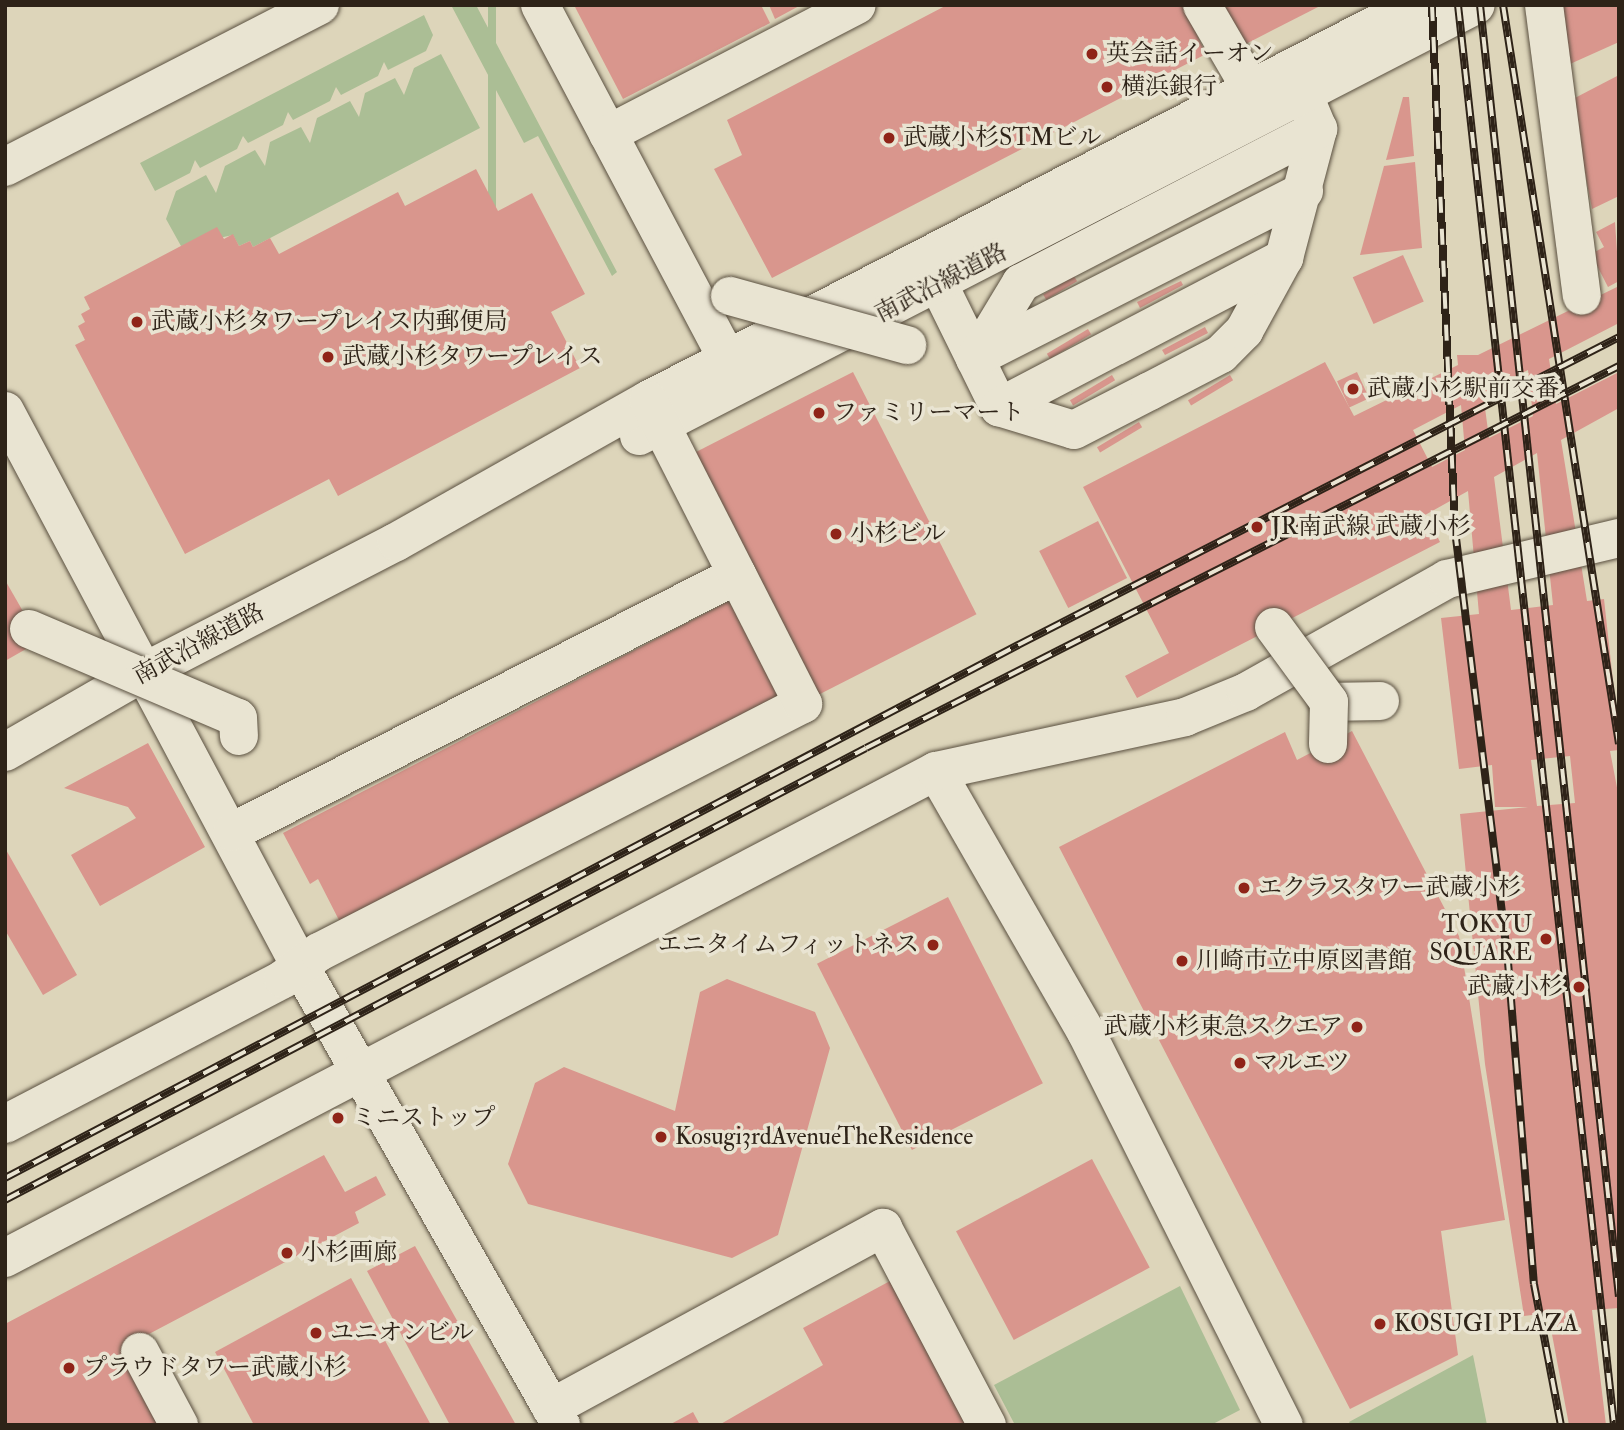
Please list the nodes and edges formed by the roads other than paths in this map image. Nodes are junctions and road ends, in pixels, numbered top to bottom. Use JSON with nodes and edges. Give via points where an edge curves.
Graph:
{"nodes":[{"id":1,"x":320,"y":5,"type":"edge"},
{"id":2,"x":540,"y":5,"type":"edge"},
{"id":3,"x":857,"y":5,"type":"edge"},
{"id":4,"x":1202,"y":5,"type":"edge"},
{"id":5,"x":1476,"y":5,"type":"edge"},
{"id":6,"x":1544,"y":5,"type":"edge"},
{"id":7,"x":1404,"y":16,"type":"edge"},
{"id":8,"x":1252,"y":91,"type":"junction"},
{"id":9,"x":1305,"y":98,"type":"junction"},
{"id":10,"x":608,"y":134,"type":"junction"},
{"id":11,"x":5,"y":167,"type":"edge"},
{"id":12,"x":1304,"y":191,"type":"junction"},
{"id":13,"x":1284,"y":258,"type":"junction"},
{"id":14,"x":932,"y":272,"type":"junction"},
{"id":15,"x":730,"y":296,"type":"dead end"},
{"id":16,"x":1582,"y":296,"type":"dead end"},
{"id":17,"x":907,"y":345,"type":"dead end"},
{"id":18,"x":975,"y":359,"type":"junction"},
{"id":19,"x":728,"y":360,"type":"junction"},
{"id":20,"x":999,"y":407,"type":"junction"},
{"id":21,"x":5,"y":411,"type":"edge"},
{"id":22,"x":654,"y":413,"type":"junction"},
{"id":23,"x":1619,"y":538,"type":"edge"},
{"id":24,"x":737,"y":575,"type":"junction"},
{"id":25,"x":1274,"y":627,"type":"dead end"},
{"id":26,"x":50,"y":645,"type":"dead end"},
{"id":27,"x":146,"y":671,"type":"junction"},
{"id":28,"x":1380,"y":701,"type":"dead end"},
{"id":29,"x":1329,"y":702,"type":"junction"},
{"id":30,"x":232,"y":712,"type":"dead end"},
{"id":31,"x":1328,"y":744,"type":"dead end"},
{"id":32,"x":5,"y":752,"type":"edge"},
{"id":33,"x":936,"y":771,"type":"junction"},
{"id":34,"x":232,"y":832,"type":"junction"},
{"id":35,"x":301,"y":968,"type":"junction"},
{"id":36,"x":361,"y":1072,"type":"junction"},
{"id":37,"x":5,"y":1124,"type":"edge"},
{"id":38,"x":5,"y":1258,"type":"edge"},
{"id":39,"x":140,"y":1352,"type":"dead end"},
{"id":40,"x":556,"y":1416,"type":"edge"},
{"id":41,"x":1280,"y":1424,"type":"edge"},
{"id":42,"x":179,"y":1425,"type":"edge"},
{"id":43,"x":987,"y":1425,"type":"edge"}],
"edges":[{"from":1,"to":11,"type":"street"},
{"from":2,"to":10,"type":"street"},
{"from":3,"to":10,"type":"street"},
{"from":4,"to":8,"type":"street"},
{"from":5,"to":7,"type":"street","name":"南武沿線道路"},
{"from":6,"to":16,"type":"street"},
{"from":7,"to":9,"type":"street","name":"南武沿線道路"},
{"from":8,"to":9,"type":"street","name":"南武沿線道路"},
{"from":8,"to":14,"type":"street","name":"南武沿線道路"},
{"from":9,"to":12,"type":"street"},
{"from":9,"to":14,"type":"street","name":"南武沿線道路"},
{"from":9,"to":18,"type":"street","via":[[1021,283]]},
{"from":10,"to":19,"type":"street"},
{"from":12,"to":13,"type":"street"},
{"from":12,"to":18,"type":"street"},
{"from":13,"to":20,"type":"street"},
{"from":13,"to":20,"type":"street","via":[[1244,331],[1209,360],[1074,430]]},
{"from":14,"to":18,"type":"street"},
{"from":14,"to":19,"type":"street","name":"南武沿線道路"},
{"from":14,"to":22,"type":"street","name":"南武沿線道路"},
{"from":15,"to":17,"type":"street","bridge":true},
{"from":18,"to":20,"type":"street"},
{"from":19,"to":22,"type":"street","name":"南武沿線道路"},
{"from":21,"to":27,"type":"street"},
{"from":22,"to":24,"type":"street"},
{"from":22,"to":27,"type":"street","name":"南武沿線道路"},
{"from":23,"to":33,"type":"street","via":[[1447,579],[1246,692],[1185,717]]},
{"from":24,"to":34,"type":"street"},
{"from":24,"to":35,"type":"street","via":[[803,704],[319,952]]},
{"from":25,"to":29,"type":"street","bridge":true},
{"from":26,"to":30,"type":"street","bridge":true},
{"from":27,"to":32,"type":"street","name":"南武沿線道路"},
{"from":27,"to":34,"type":"street"},
{"from":28,"to":29,"type":"street"},
{"from":29,"to":31,"type":"street","bridge":true},
{"from":33,"to":36,"type":"street"},
{"from":33,"to":41,"type":"street","via":[[1086,1032]]},
{"from":34,"to":35,"type":"street"},
{"from":35,"to":36,"type":"street"},
{"from":35,"to":37,"type":"street"},
{"from":36,"to":38,"type":"street"},
{"from":36,"to":40,"type":"street"},
{"from":39,"to":42,"type":"street"},
{"from":40,"to":43,"type":"street","via":[[883,1228]]}]}
